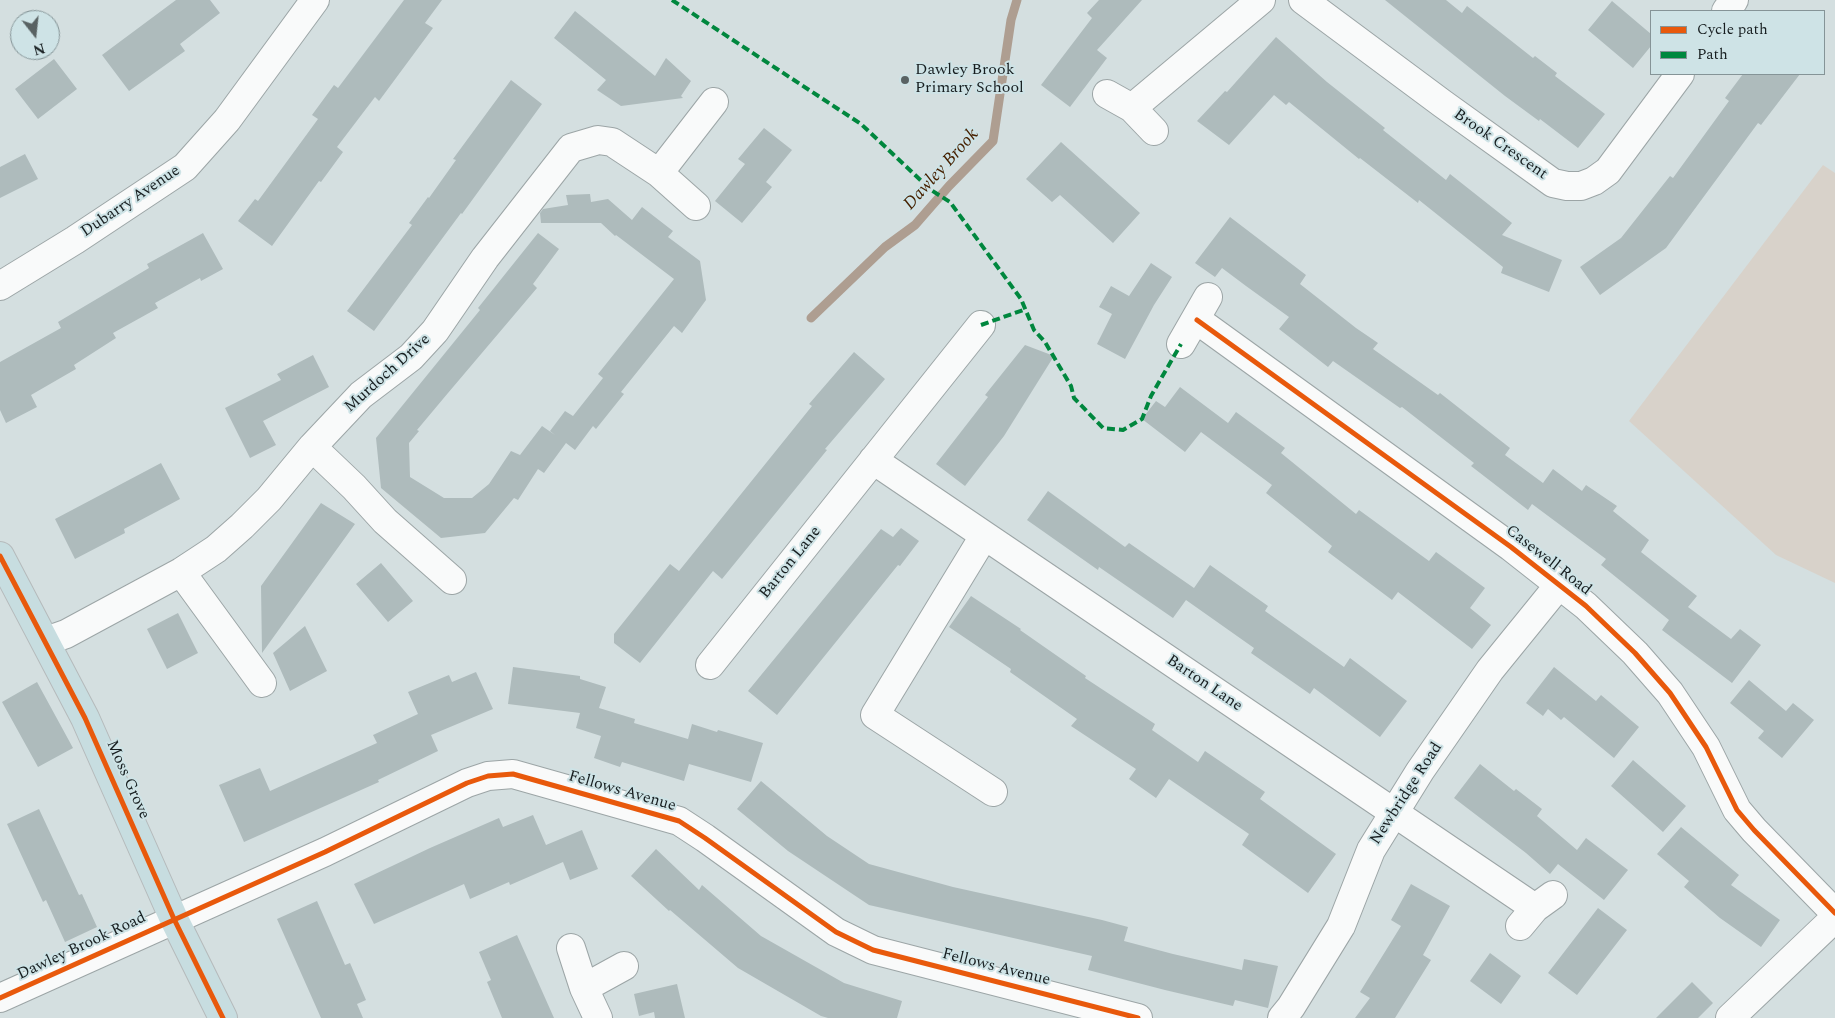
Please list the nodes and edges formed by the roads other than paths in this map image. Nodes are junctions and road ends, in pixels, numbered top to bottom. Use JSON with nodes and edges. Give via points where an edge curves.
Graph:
{"nodes":[{"id":1,"x":315,"y":0,"type":"edge"},
{"id":2,"x":1260,"y":0,"type":"edge"},
{"id":3,"x":1303,"y":0,"type":"edge"},
{"id":4,"x":1679,"y":75,"type":"edge"},
{"id":5,"x":1107,"y":94,"type":"dead end"},
{"id":6,"x":714,"y":102,"type":"dead end"},
{"id":7,"x":1132,"y":108,"type":"junction"},
{"id":8,"x":1154,"y":130,"type":"dead end"},
{"id":9,"x":659,"y":173,"type":"junction"},
{"id":10,"x":696,"y":206,"type":"dead end"},
{"id":11,"x":0,"y":286,"type":"edge"},
{"id":12,"x":981,"y":325,"type":"dead end"},
{"id":13,"x":1181,"y":344,"type":"dead end"},
{"id":14,"x":312,"y":447,"type":"junction"},
{"id":15,"x":873,"y":460,"type":"junction"},
{"id":16,"x":984,"y":536,"type":"junction"},
{"id":17,"x":0,"y":556,"type":"edge"},
{"id":18,"x":182,"y":572,"type":"junction"},
{"id":19,"x":452,"y":580,"type":"dead end"},
{"id":20,"x":1559,"y":585,"type":"junction"},
{"id":21,"x":46,"y":641,"type":"junction"},
{"id":22,"x":710,"y":665,"type":"dead end"},
{"id":23,"x":262,"y":683,"type":"dead end"},
{"id":24,"x":993,"y":792,"type":"dead end"},
{"id":25,"x":1394,"y":813,"type":"junction"},
{"id":26,"x":1536,"y":909,"type":"dead end"},
{"id":27,"x":1835,"y":913,"type":"edge"},
{"id":28,"x":1835,"y":918,"type":"edge"},
{"id":29,"x":174,"y":919,"type":"junction"},
{"id":30,"x":571,"y":948,"type":"dead end"},
{"id":31,"x":624,"y":966,"type":"dead end"},
{"id":32,"x":584,"y":988,"type":"junction"},
{"id":33,"x":0,"y":998,"type":"edge"},
{"id":34,"x":223,"y":1018,"type":"edge"},
{"id":35,"x":598,"y":1018,"type":"edge"},
{"id":36,"x":1138,"y":1018,"type":"edge"},
{"id":37,"x":1282,"y":1018,"type":"edge"},
{"id":38,"x":1730,"y":1018,"type":"edge"}],
"edges":[{"from":1,"to":11,"type":"street","name":"Dubarry Avenue","via":[[227,120],[185,167]]},
{"from":2,"to":7,"type":"street"},
{"from":3,"to":4,"type":"street","name":"Brook Crescent","via":[[1553,183],[1566,186],[1582,186],[1608,171]]},
{"from":5,"to":7,"type":"street"},
{"from":6,"to":9,"type":"street"},
{"from":7,"to":8,"type":"street"},
{"from":9,"to":10,"type":"street","name":"Murdoch Drive"},
{"from":9,"to":14,"type":"street","name":"Murdoch Drive","via":[[612,142],[598,140],[571,148],[485,258],[435,331],[411,357],[361,395]]},
{"from":12,"to":15,"type":"street","name":"Barton Lane"},
{"from":13,"to":20,"type":"street","name":"Casewell Road","via":[[1202,308]]},
{"from":14,"to":18,"type":"street","name":"Murdoch Drive","via":[[242,526]]},
{"from":14,"to":19,"type":"street","via":[[385,521]]},
{"from":15,"to":16,"type":"street","name":"Barton Lane"},
{"from":15,"to":22,"type":"street","name":"Barton Lane"},
{"from":16,"to":24,"type":"street","via":[[875,715]]},
{"from":16,"to":25,"type":"street","name":"Barton Lane"},
{"from":17,"to":21,"type":"highway","name":"Moss Grove"},
{"from":18,"to":21,"type":"street","name":"Murdoch Drive","via":[[66,634]]},
{"from":18,"to":23,"type":"street"},
{"from":20,"to":25,"type":"street","name":"Newbridge Road","via":[[1490,670]]},
{"from":20,"to":27,"type":"street","name":"Casewell Road","via":[[1635,653],[1670,693],[1706,747],[1736,810]]},
{"from":21,"to":29,"type":"highway","name":"Moss Grove","via":[[85,718]]},
{"from":25,"to":26,"type":"street","name":"Barton Lane"},
{"from":25,"to":37,"type":"street","name":"Newbridge Road","via":[[1371,850],[1341,926]]},
{"from":28,"to":38,"type":"street"},
{"from":29,"to":33,"type":"street","name":"Dawley Brook Road"},
{"from":29,"to":34,"type":"highway","name":"Moss Grove"},
{"from":29,"to":36,"type":"street","name":"Fellows Avenue","via":[[325,852],[467,783],[488,776],[513,774],[679,821],[836,932],[873,950]]},
{"from":30,"to":32,"type":"street"},
{"from":31,"to":32,"type":"street"},
{"from":32,"to":35,"type":"street"}]}
